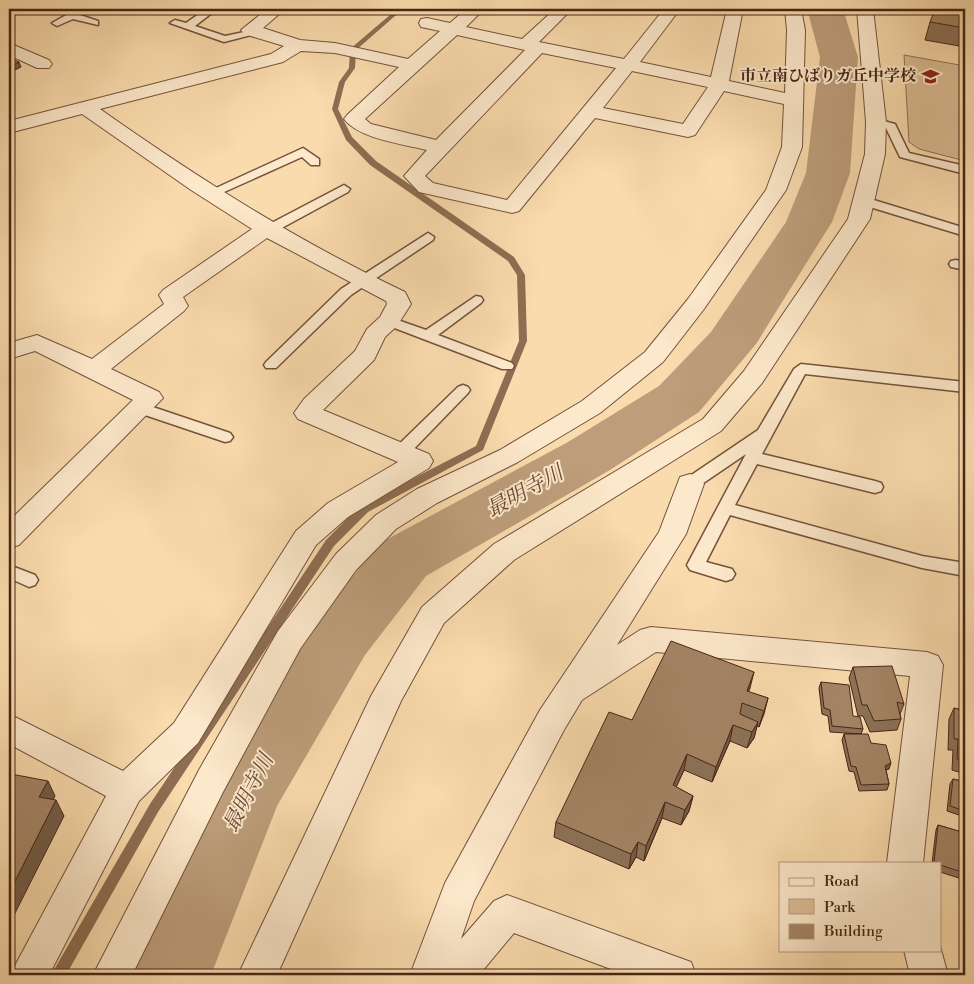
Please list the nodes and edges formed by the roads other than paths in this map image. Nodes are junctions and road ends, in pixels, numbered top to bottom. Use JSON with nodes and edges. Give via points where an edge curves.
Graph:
{"nodes":[{"id":1,"x":84,"y":9,"type":"edge"},
{"id":2,"x":212,"y":9,"type":"edge"},
{"id":3,"x":277,"y":9,"type":"edge"},
{"id":4,"x":476,"y":9,"type":"edge"},
{"id":5,"x":564,"y":9,"type":"edge"},
{"id":6,"x":672,"y":9,"type":"edge"},
{"id":7,"x":735,"y":9,"type":"edge"},
{"id":8,"x":793,"y":9,"type":"edge"},
{"id":9,"x":865,"y":9,"type":"edge"},
{"id":10,"x":71,"y":15,"type":"junction"},
{"id":11,"x":57,"y":23,"type":"dead end"},
{"id":12,"x":94,"y":23,"type":"dead end"},
{"id":13,"x":175,"y":23,"type":"dead end"},
{"id":14,"x":427,"y":23,"type":"dead end"},
{"id":15,"x":187,"y":27,"type":"junction"},
{"id":16,"x":455,"y":28,"type":"junction"},
{"id":17,"x":258,"y":32,"type":"junction"},
{"id":18,"x":298,"y":45,"type":"junction"},
{"id":19,"x":532,"y":46,"type":"junction"},
{"id":20,"x":9,"y":48,"type":"edge"},
{"id":21,"x":43,"y":64,"type":"dead end"},
{"id":22,"x":412,"y":65,"type":"junction"},
{"id":23,"x":628,"y":65,"type":"junction"},
{"id":24,"x":719,"y":84,"type":"junction"},
{"id":25,"x":793,"y":100,"type":"junction"},
{"id":26,"x":86,"y":108,"type":"junction"},
{"id":27,"x":591,"y":111,"type":"junction"},
{"id":28,"x":876,"y":122,"type":"junction"},
{"id":29,"x":9,"y":127,"type":"edge"},
{"id":30,"x":440,"y":146,"type":"junction"},
{"id":31,"x":316,"y":162,"type":"dead end"},
{"id":32,"x":965,"y":170,"type":"edge"},
{"id":33,"x":344,"y":189,"type":"dead end"},
{"id":34,"x":209,"y":194,"type":"junction"},
{"id":35,"x":864,"y":201,"type":"junction"},
{"id":36,"x":266,"y":229,"type":"junction"},
{"id":37,"x":965,"y":232,"type":"edge"},
{"id":38,"x":428,"y":237,"type":"dead end"},
{"id":39,"x":363,"y":280,"type":"junction"},
{"id":40,"x":476,"y":300,"type":"dead end"},
{"id":41,"x":389,"y":321,"type":"junction"},
{"id":42,"x":427,"y":336,"type":"junction"},
{"id":43,"x":9,"y":351,"type":"edge"},
{"id":44,"x":271,"y":365,"type":"dead end"},
{"id":45,"x":507,"y":366,"type":"dead end"},
{"id":46,"x":93,"y":371,"type":"junction"},
{"id":47,"x":965,"y":388,"type":"edge"},
{"id":48,"x":463,"y":390,"type":"dead end"},
{"id":49,"x":141,"y":408,"type":"junction"},
{"id":50,"x":764,"y":434,"type":"junction"},
{"id":51,"x":226,"y":437,"type":"dead end"},
{"id":52,"x":400,"y":452,"type":"junction"},
{"id":53,"x":752,"y":457,"type":"junction"},
{"id":54,"x":690,"y":484,"type":"joint"},
{"id":55,"x":875,"y":487,"type":"dead end"},
{"id":56,"x":725,"y":508,"type":"junction"},
{"id":57,"x":9,"y":538,"type":"edge"},
{"id":58,"x":965,"y":570,"type":"edge"},
{"id":59,"x":9,"y":571,"type":"edge"},
{"id":60,"x":726,"y":574,"type":"dead end"},
{"id":61,"x":30,"y":580,"type":"dead end"},
{"id":62,"x":569,"y":692,"type":"junction"},
{"id":63,"x":9,"y":728,"type":"edge"},
{"id":64,"x":127,"y":790,"type":"junction"},
{"id":65,"x":905,"y":862,"type":"edge"},
{"id":66,"x":28,"y":975,"type":"edge"},
{"id":67,"x":112,"y":975,"type":"edge"},
{"id":68,"x":257,"y":975,"type":"edge"},
{"id":69,"x":429,"y":975,"type":"edge"},
{"id":70,"x":454,"y":975,"type":"edge"},
{"id":71,"x":677,"y":975,"type":"edge"}],
"edges":[{"from":1,"to":10,"type":"lane"},
{"from":2,"to":15,"type":"lane"},
{"from":3,"to":17,"type":"street","via":[[250,30]]},
{"from":4,"to":16,"type":"street"},
{"from":5,"to":19,"type":"street"},
{"from":6,"to":23,"type":"street"},
{"from":7,"to":24,"type":"street"},
{"from":8,"to":25,"type":"street","via":[[796,30]]},
{"from":9,"to":28,"type":"street"},
{"from":10,"to":11,"type":"lane"},
{"from":10,"to":12,"type":"lane"},
{"from":13,"to":15,"type":"lane"},
{"from":14,"to":16,"type":"street"},
{"from":15,"to":17,"type":"lane","via":[[224,39]]},
{"from":16,"to":19,"type":"street"},
{"from":16,"to":22,"type":"street"},
{"from":17,"to":18,"type":"street"},
{"from":18,"to":22,"type":"street","via":[[335,48]]},
{"from":18,"to":26,"type":"street","via":[[277,58]]},
{"from":19,"to":23,"type":"street"},
{"from":19,"to":30,"type":"street"},
{"from":20,"to":21,"type":"street"},
{"from":22,"to":30,"type":"street","via":[[354,119],[364,128]]},
{"from":23,"to":24,"type":"street"},
{"from":23,"to":27,"type":"street"},
{"from":24,"to":25,"type":"street"},
{"from":24,"to":27,"type":"street","via":[[688,131]]},
{"from":25,"to":67,"type":"street","via":[[792,147],[776,190],[696,304],[654,357],[592,407],[509,456],[427,496],[386,522],[346,562],[289,640],[210,781]]},
{"from":26,"to":29,"type":"street"},
{"from":26,"to":34,"type":"street"},
{"from":27,"to":30,"type":"street","via":[[512,207],[426,188],[414,176]]},
{"from":28,"to":32,"type":"lane","via":[[891,126],[904,154]]},
{"from":28,"to":35,"type":"street","via":[[875,154]]},
{"from":31,"to":34,"type":"lane","via":[[302,149]]},
{"from":33,"to":36,"type":"lane"},
{"from":34,"to":36,"type":"street"},
{"from":35,"to":37,"type":"lane"},
{"from":35,"to":68,"type":"street","via":[[860,219],[817,283],[753,377],[712,425],[504,552],[433,615],[386,696]]},
{"from":36,"to":39,"type":"street"},
{"from":36,"to":46,"type":"street","via":[[171,295],[176,306]]},
{"from":38,"to":39,"type":"lane"},
{"from":39,"to":41,"type":"street","via":[[397,297],[398,304]]},
{"from":39,"to":44,"type":"lane","via":[[346,292]]},
{"from":40,"to":42,"type":"lane"},
{"from":41,"to":42,"type":"lane"},
{"from":41,"to":52,"type":"street","via":[[375,334],[365,355],[307,413]]},
{"from":42,"to":45,"type":"lane"},
{"from":43,"to":46,"type":"street","via":[[37,342]]},
{"from":46,"to":49,"type":"street","via":[[150,398]]},
{"from":47,"to":50,"type":"lane","via":[[801,369]]},
{"from":48,"to":52,"type":"lane"},
{"from":49,"to":51,"type":"lane"},
{"from":49,"to":57,"type":"street"},
{"from":50,"to":53,"type":"lane"},
{"from":50,"to":54,"type":"lane"},
{"from":52,"to":64,"type":"street","via":[[420,461],[338,510],[306,538],[186,733]]},
{"from":53,"to":55,"type":"lane"},
{"from":53,"to":56,"type":"lane"},
{"from":54,"to":62,"type":"street","via":[[672,534]]},
{"from":56,"to":58,"type":"lane","via":[[922,562]]},
{"from":56,"to":60,"type":"lane","via":[[696,565]]},
{"from":59,"to":61,"type":"lane"},
{"from":62,"to":65,"type":"street","via":[[651,639],[927,665]]},
{"from":62,"to":69,"type":"street","via":[[458,894]]},
{"from":63,"to":64,"type":"street"},
{"from":64,"to":66,"type":"street"},
{"from":70,"to":71,"type":"street","via":[[507,913]]}]}
